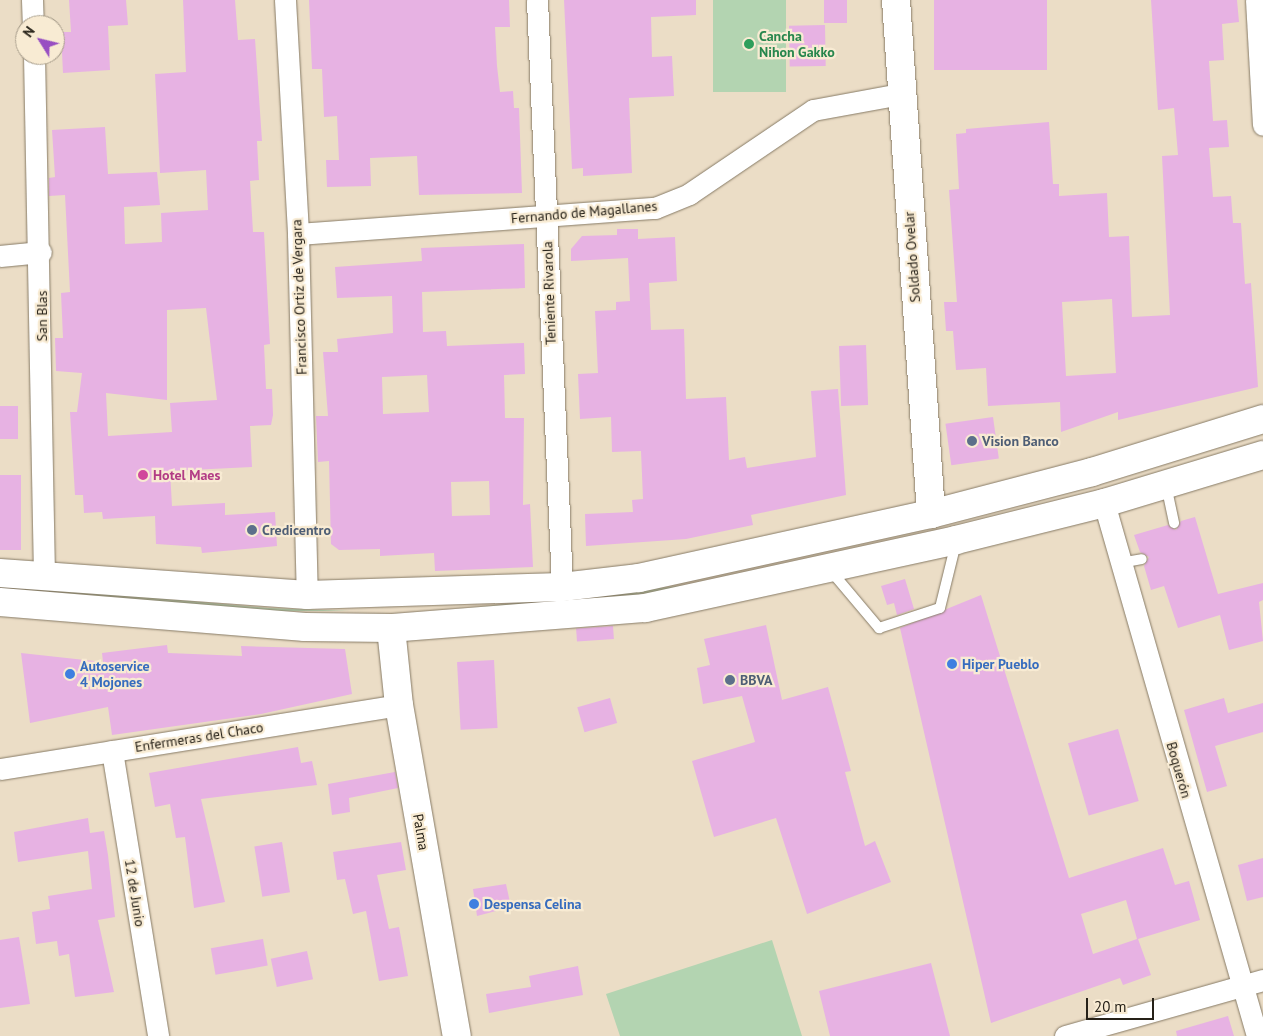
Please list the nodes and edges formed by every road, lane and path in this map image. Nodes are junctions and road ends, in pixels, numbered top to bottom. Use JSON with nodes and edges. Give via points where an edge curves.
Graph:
{"nodes":[{"id":1,"x":32,"y":0,"type":"edge"},
{"id":2,"x":285,"y":0,"type":"edge"},
{"id":3,"x":537,"y":0,"type":"edge"},
{"id":4,"x":896,"y":0,"type":"edge"},
{"id":5,"x":1256,"y":0,"type":"edge"},
{"id":6,"x":33,"y":15,"type":"edge"},
{"id":7,"x":34,"y":65,"type":"edge"},
{"id":8,"x":900,"y":94,"type":"junction"},
{"id":9,"x":1263,"y":125,"type":"edge"},
{"id":10,"x":546,"y":215,"type":"junction"},
{"id":11,"x":298,"y":234,"type":"junction"},
{"id":12,"x":41,"y":252,"type":"junction"},
{"id":13,"x":0,"y":256,"type":"edge"},
{"id":14,"x":1263,"y":419,"type":"edge"},
{"id":15,"x":1263,"y":456,"type":"edge"},
{"id":16,"x":1166,"y":485,"type":"junction"},
{"id":17,"x":1104,"y":503,"type":"junction"},
{"id":18,"x":931,"y":514,"type":"junction"},
{"id":19,"x":1174,"y":523,"type":"dead end"},
{"id":20,"x":945,"y":543,"type":"junction"},
{"id":21,"x":1142,"y":559,"type":"dead end"},
{"id":22,"x":1120,"y":563,"type":"junction"},
{"id":23,"x":831,"y":571,"type":"junction"},
{"id":24,"x":0,"y":573,"type":"edge"},
{"id":25,"x":44,"y":577,"type":"junction"},
{"id":26,"x":562,"y":587,"type":"junction"},
{"id":27,"x":307,"y":595,"type":"junction"},
{"id":28,"x":0,"y":602,"type":"edge"},
{"id":29,"x":391,"y":628,"type":"junction"},
{"id":30,"x":399,"y":706,"type":"junction"},
{"id":31,"x":112,"y":751,"type":"junction"},
{"id":32,"x":0,"y":769,"type":"edge"},
{"id":33,"x":1263,"y":980,"type":"edge"},
{"id":34,"x":1240,"y":985,"type":"junction"},
{"id":35,"x":158,"y":1036,"type":"edge"},
{"id":36,"x":457,"y":1036,"type":"edge"},
{"id":37,"x":1065,"y":1036,"type":"edge"},
{"id":38,"x":1257,"y":1036,"type":"edge"}],
"edges":[{"from":1,"to":6,"type":"street"},
{"from":2,"to":11,"type":"street","name":"Francisco Ortiz de Vergara"},
{"from":3,"to":10,"type":"street","name":"Teniente Rivarola"},
{"from":4,"to":8,"type":"main road","name":"Soldado Ovelar"},
{"from":5,"to":9,"type":"street"},
{"from":7,"to":12,"type":"street","name":"San Blas"},
{"from":8,"to":10,"type":"street","name":"Fernando de Magallanes","via":[[813,110],[689,194],[655,208]]},
{"from":8,"to":18,"type":"main road","name":"Soldado Ovelar"},
{"from":10,"to":11,"type":"street","name":"Fernando de Magallanes"},
{"from":10,"to":26,"type":"street","name":"Teniente Rivarola"},
{"from":11,"to":27,"type":"street","name":"Francisco Ortiz de Vergara"},
{"from":12,"to":13,"type":"street"},
{"from":12,"to":25,"type":"street","name":"San Blas"},
{"from":14,"to":18,"type":"main road","via":[[1092,472]]},
{"from":15,"to":16,"type":"main road"},
{"from":16,"to":17,"type":"main road"},
{"from":16,"to":19,"type":"lane"},
{"from":17,"to":20,"type":"main road"},
{"from":17,"to":22,"type":"street","name":"Boquerón"},
{"from":18,"to":20,"type":"main road","name":"Soldado Ovelar"},
{"from":18,"to":26,"type":"main road","via":[[711,565]]},
{"from":20,"to":23,"type":"main road"},
{"from":20,"to":23,"type":"lane","via":[[940,608],[879,628]]},
{"from":21,"to":22,"type":"lane"},
{"from":22,"to":34,"type":"street","name":"Boquerón"},
{"from":23,"to":29,"type":"main road","via":[[645,608]]},
{"from":24,"to":25,"type":"main road"},
{"from":25,"to":27,"type":"main road"},
{"from":26,"to":27,"type":"main road"},
{"from":28,"to":29,"type":"main road","via":[[285,626]]},
{"from":29,"to":30,"type":"main road","name":"Palma"},
{"from":30,"to":31,"type":"street","name":"Enfermeras del Chaco"},
{"from":30,"to":36,"type":"main road","name":"Palma"},
{"from":31,"to":32,"type":"street","name":"Enfermeras del Chaco"},
{"from":31,"to":35,"type":"street","name":"12 de Junio"},
{"from":33,"to":34,"type":"street"},
{"from":34,"to":37,"type":"street"},
{"from":34,"to":38,"type":"street","name":"Boquerón"}]}
